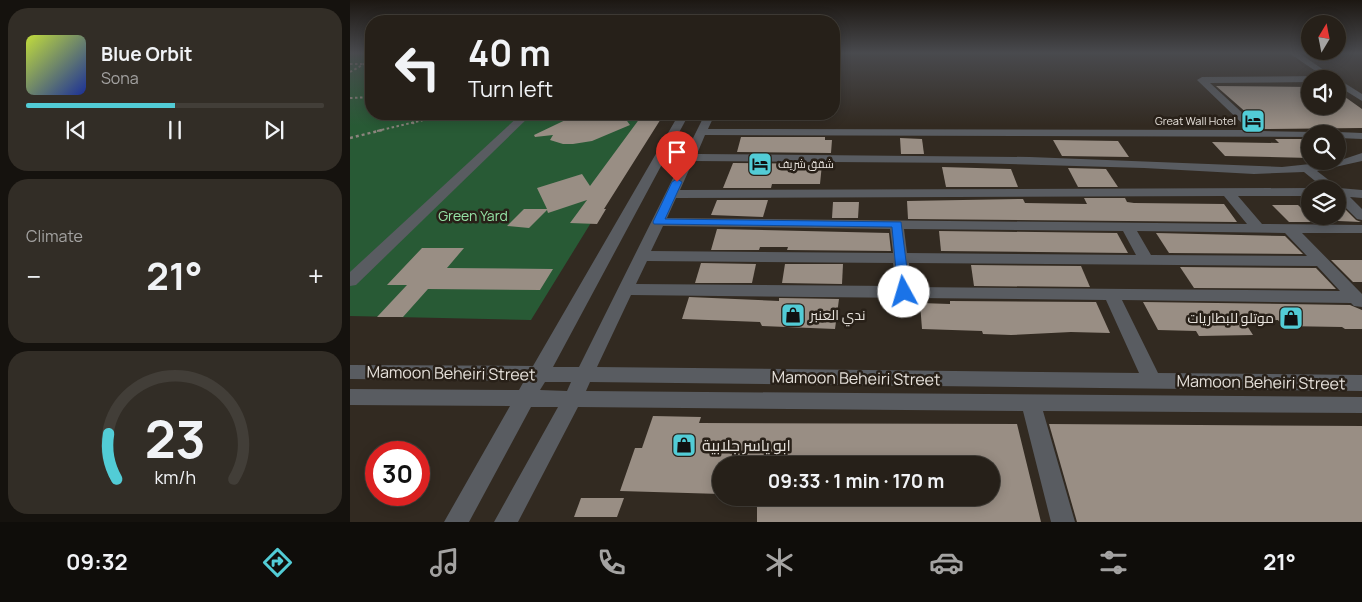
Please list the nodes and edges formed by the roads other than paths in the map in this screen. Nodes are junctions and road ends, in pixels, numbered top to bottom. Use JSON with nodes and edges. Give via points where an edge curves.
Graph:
{"nodes":[{"id":1,"x":1301,"y":79,"type":"edge"},
{"id":2,"x":1346,"y":87,"type":"edge"},
{"id":3,"x":1362,"y":98,"type":"edge"},
{"id":4,"x":521,"y":120,"type":"edge"},
{"id":5,"x":681,"y":120,"type":"edge"},
{"id":6,"x":707,"y":120,"type":"edge"},
{"id":7,"x":701,"y":132,"type":"junction"},
{"id":8,"x":1258,"y":133,"type":"junction"},
{"id":9,"x":1301,"y":134,"type":"edge"},
{"id":10,"x":1346,"y":135,"type":"edge"},
{"id":11,"x":1362,"y":136,"type":"edge"},
{"id":12,"x":689,"y":157,"type":"junction"},
{"id":13,"x":1356,"y":159,"type":"edge"},
{"id":14,"x":1301,"y":169,"type":"edge"},
{"id":15,"x":1309,"y":170,"type":"edge"},
{"id":16,"x":1362,"y":171,"type":"edge"},
{"id":17,"x":1321,"y":180,"type":"edge"},
{"id":18,"x":1301,"y":192,"type":"edge"},
{"id":19,"x":1228,"y":193,"type":"junction"},
{"id":20,"x":1346,"y":193,"type":"edge"},
{"id":21,"x":671,"y":194,"type":"junction"},
{"id":22,"x":1362,"y":194,"type":"edge"},
{"id":23,"x":1346,"y":200,"type":"edge"},
{"id":24,"x":1362,"y":216,"type":"edge"},
{"id":25,"x":658,"y":222,"type":"junction"},
{"id":26,"x":897,"y":224,"type":"junction"},
{"id":27,"x":1128,"y":227,"type":"junction"},
{"id":28,"x":1258,"y":228,"type":"junction"},
{"id":29,"x":1290,"y":228,"type":"junction"},
{"id":30,"x":1362,"y":229,"type":"edge"},
{"id":31,"x":642,"y":256,"type":"junction"},
{"id":32,"x":900,"y":258,"type":"junction"},
{"id":33,"x":1146,"y":260,"type":"junction"},
{"id":34,"x":1322,"y":261,"type":"junction"},
{"id":35,"x":350,"y":281,"type":"edge"},
{"id":36,"x":626,"y":289,"type":"junction"},
{"id":37,"x":904,"y":292,"type":"junction"},
{"id":38,"x":1111,"y":294,"type":"junction"},
{"id":39,"x":1359,"y":301,"type":"edge"},
{"id":40,"x":350,"y":372,"type":"edge"},
{"id":41,"x":539,"y":374,"type":"junction"},
{"id":42,"x":584,"y":375,"type":"junction"},
{"id":43,"x":1152,"y":381,"type":"junction"},
{"id":44,"x":1362,"y":384,"type":"edge"},
{"id":45,"x":350,"y":397,"type":"edge"},
{"id":46,"x":526,"y":398,"type":"junction"},
{"id":47,"x":573,"y":398,"type":"junction"},
{"id":48,"x":1031,"y":402,"type":"junction"},
{"id":49,"x":1362,"y":405,"type":"edge"},
{"id":50,"x":456,"y":522,"type":"edge"},
{"id":51,"x":506,"y":522,"type":"edge"},
{"id":52,"x":1063,"y":522,"type":"edge"}],
"edges":[{"from":1,"to":8,"type":"street","via":[[1202,80]]},
{"from":2,"to":3,"type":"street"},
{"from":4,"to":35,"type":"street"},
{"from":5,"to":41,"type":"street"},
{"from":6,"to":7,"type":"street"},
{"from":7,"to":8,"type":"street"},
{"from":7,"to":12,"type":"street"},
{"from":8,"to":9,"type":"street"},
{"from":10,"to":11,"type":"street"},
{"from":12,"to":14,"type":"street","via":[[1143,164],[1278,171]]},
{"from":12,"to":21,"type":"street"},
{"from":13,"to":16,"type":"street"},
{"from":15,"to":17,"type":"street"},
{"from":18,"to":19,"type":"street"},
{"from":19,"to":21,"type":"street"},
{"from":19,"to":28,"type":"street"},
{"from":20,"to":22,"type":"street"},
{"from":21,"to":25,"type":"street"},
{"from":23,"to":24,"type":"street"},
{"from":25,"to":26,"type":"street"},
{"from":25,"to":31,"type":"street"},
{"from":26,"to":27,"type":"street"},
{"from":26,"to":32,"type":"street"},
{"from":27,"to":28,"type":"street"},
{"from":27,"to":33,"type":"street"},
{"from":28,"to":29,"type":"street"},
{"from":29,"to":30,"type":"street"},
{"from":29,"to":34,"type":"street"},
{"from":31,"to":32,"type":"street"},
{"from":31,"to":36,"type":"street"},
{"from":32,"to":33,"type":"street"},
{"from":32,"to":37,"type":"street"},
{"from":33,"to":34,"type":"street"},
{"from":34,"to":39,"type":"street"},
{"from":36,"to":37,"type":"street"},
{"from":36,"to":42,"type":"street"},
{"from":37,"to":38,"type":"street"},
{"from":38,"to":39,"type":"street"},
{"from":38,"to":43,"type":"street"},
{"from":40,"to":41,"type":"street","name":"Mamoon Beheiri Street"},
{"from":41,"to":42,"type":"street","name":"Mamoon Beheiri Street"},
{"from":41,"to":46,"type":"street"},
{"from":42,"to":43,"type":"street","name":"Mamoon Beheiri Street"},
{"from":42,"to":47,"type":"street"},
{"from":43,"to":44,"type":"street","name":"Mamoon Beheiri Street"},
{"from":45,"to":46,"type":"street","name":"Mamoon Beheiri Street"},
{"from":46,"to":47,"type":"street","name":"Mamoon Beheiri Street"},
{"from":46,"to":50,"type":"street"},
{"from":47,"to":48,"type":"street","name":"Mamoon Beheiri Street"},
{"from":47,"to":51,"type":"street"},
{"from":48,"to":49,"type":"street","name":"Mamoon Beheiri Street"},
{"from":48,"to":52,"type":"street"}]}
